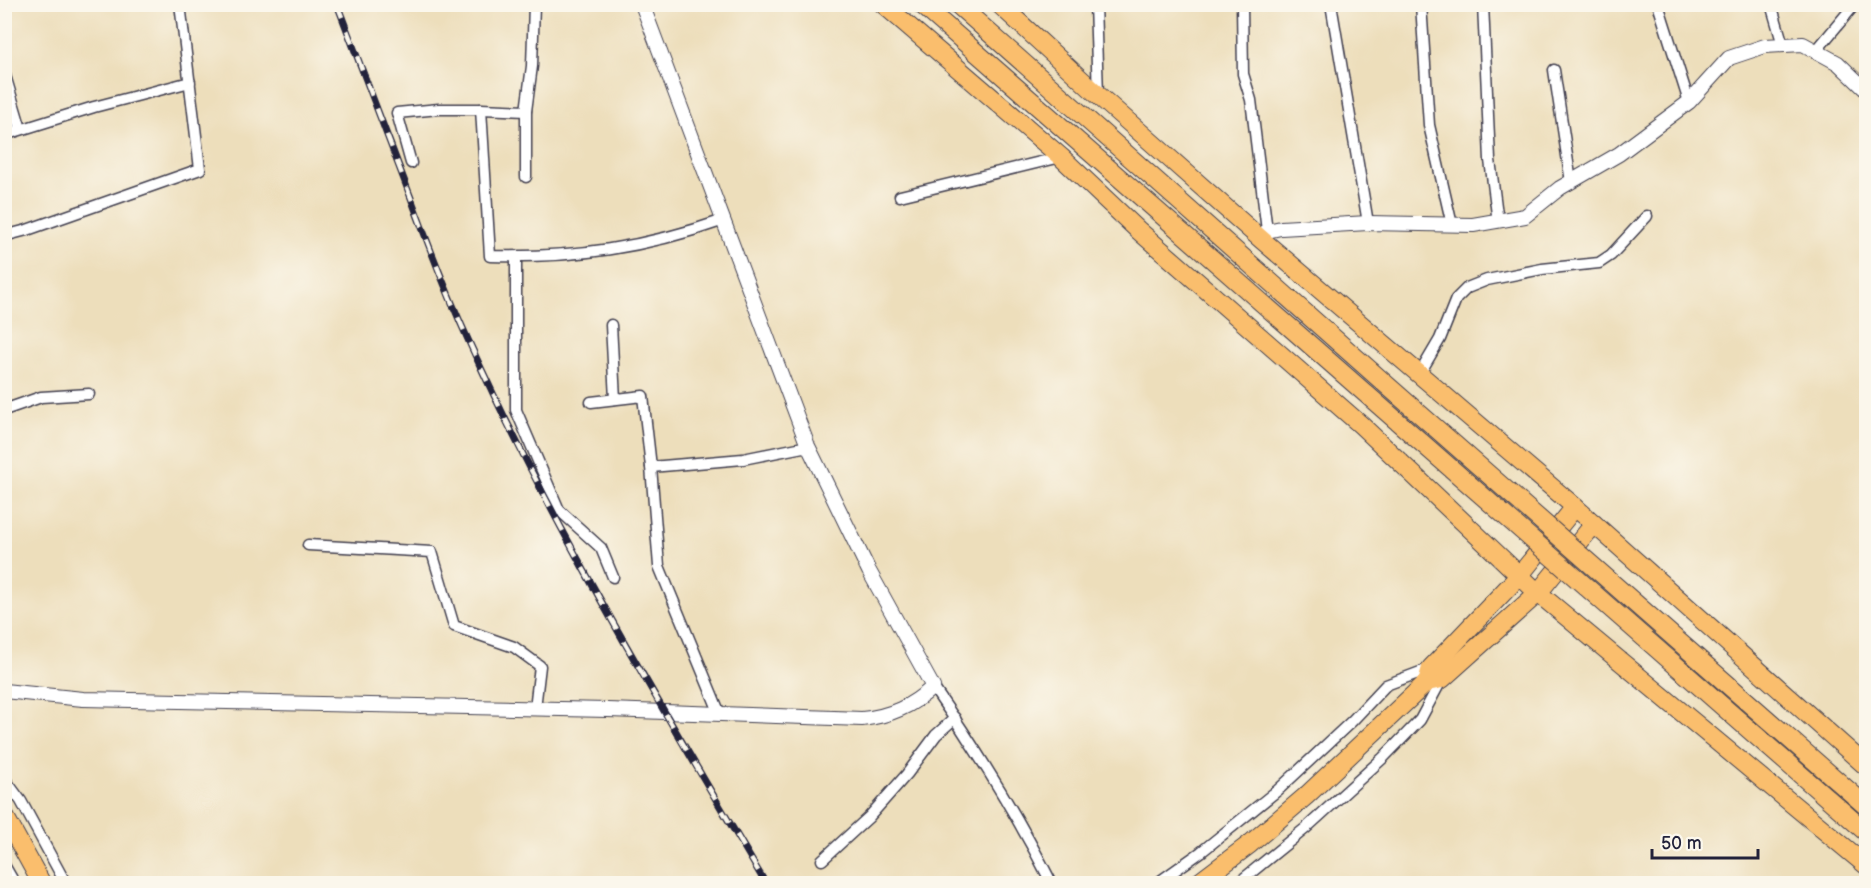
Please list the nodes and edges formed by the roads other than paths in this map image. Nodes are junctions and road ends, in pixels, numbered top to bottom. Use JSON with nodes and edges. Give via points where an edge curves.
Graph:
{"nodes":[{"id":1,"x":180,"y":4,"type":"edge"},
{"id":2,"x":534,"y":4,"type":"edge"},
{"id":3,"x":642,"y":4,"type":"edge"},
{"id":4,"x":883,"y":4,"type":"edge"},
{"id":5,"x":921,"y":4,"type":"edge"},
{"id":6,"x":957,"y":4,"type":"edge"},
{"id":7,"x":999,"y":4,"type":"edge"},
{"id":8,"x":1095,"y":4,"type":"edge"},
{"id":9,"x":1242,"y":4,"type":"edge"},
{"id":10,"x":1331,"y":4,"type":"edge"},
{"id":11,"x":1421,"y":4,"type":"edge"},
{"id":12,"x":1483,"y":4,"type":"edge"},
{"id":13,"x":1658,"y":4,"type":"edge"},
{"id":14,"x":1771,"y":4,"type":"edge"},
{"id":15,"x":1855,"y":4,"type":"edge"},
{"id":16,"x":1783,"y":45,"type":"junction"},
{"id":17,"x":1816,"y":51,"type":"junction"},
{"id":18,"x":1554,"y":70,"type":"dead end"},
{"id":19,"x":4,"y":72,"type":"edge"},
{"id":20,"x":190,"y":82,"type":"junction"},
{"id":21,"x":1866,"y":90,"type":"edge"},
{"id":22,"x":1098,"y":95,"type":"junction"},
{"id":23,"x":1689,"y":102,"type":"junction"},
{"id":24,"x":481,"y":109,"type":"junction"},
{"id":25,"x":526,"y":111,"type":"junction"},
{"id":26,"x":21,"y":129,"type":"junction"},
{"id":27,"x":4,"y":135,"type":"edge"},
{"id":28,"x":1061,"y":157,"type":"junction"},
{"id":29,"x":411,"y":163,"type":"dead end"},
{"id":30,"x":526,"y":177,"type":"dead end"},
{"id":31,"x":1571,"y":182,"type":"junction"},
{"id":32,"x":900,"y":196,"type":"dead end"},
{"id":33,"x":1647,"y":216,"type":"dead end"},
{"id":34,"x":724,"y":220,"type":"junction"},
{"id":35,"x":1498,"y":222,"type":"junction"},
{"id":36,"x":1368,"y":223,"type":"junction"},
{"id":37,"x":1452,"y":225,"type":"junction"},
{"id":38,"x":4,"y":236,"type":"edge"},
{"id":39,"x":1265,"y":236,"type":"junction"},
{"id":40,"x":516,"y":256,"type":"junction"},
{"id":41,"x":611,"y":326,"type":"dead end"},
{"id":42,"x":1420,"y":374,"type":"junction"},
{"id":43,"x":89,"y":394,"type":"dead end"},
{"id":44,"x":615,"y":399,"type":"junction"},
{"id":45,"x":591,"y":402,"type":"dead end"},
{"id":46,"x":4,"y":410,"type":"edge"},
{"id":47,"x":808,"y":446,"type":"junction"},
{"id":48,"x":651,"y":467,"type":"junction"},
{"id":49,"x":1575,"y":507,"type":"junction"},
{"id":50,"x":1594,"y":524,"type":"junction"},
{"id":51,"x":308,"y":545,"type":"dead end"},
{"id":52,"x":1519,"y":576,"type":"junction"},
{"id":53,"x":613,"y":577,"type":"dead end"},
{"id":54,"x":1538,"y":593,"type":"junction"},
{"id":55,"x":1433,"y":676,"type":"junction"},
{"id":56,"x":933,"y":687,"type":"junction"},
{"id":57,"x":4,"y":691,"type":"edge"},
{"id":58,"x":535,"y":708,"type":"junction"},
{"id":59,"x":720,"y":714,"type":"junction"},
{"id":60,"x":955,"y":718,"type":"junction"},
{"id":61,"x":1866,"y":766,"type":"edge"},
{"id":62,"x":4,"y":778,"type":"edge"},
{"id":63,"x":1866,"y":806,"type":"edge"},
{"id":64,"x":4,"y":815,"type":"edge"},
{"id":65,"x":1866,"y":832,"type":"edge"},
{"id":66,"x":822,"y":860,"type":"dead end"},
{"id":67,"x":4,"y":865,"type":"edge"},
{"id":68,"x":1866,"y":865,"type":"edge"},
{"id":69,"x":15,"y":884,"type":"edge"},
{"id":70,"x":42,"y":884,"type":"edge"},
{"id":71,"x":66,"y":884,"type":"edge"},
{"id":72,"x":1052,"y":884,"type":"edge"},
{"id":73,"x":1156,"y":884,"type":"edge"},
{"id":74,"x":1197,"y":884,"type":"edge"},
{"id":75,"x":1237,"y":884,"type":"edge"}],
"edges":[{"from":1,"to":20,"type":"street"},
{"from":2,"to":25,"type":"street"},
{"from":3,"to":34,"type":"street"},
{"from":4,"to":28,"type":"highway"},
{"from":5,"to":65,"type":"highway","bridge":true},
{"from":6,"to":63,"type":"highway","bridge":true},
{"from":7,"to":22,"type":"highway"},
{"from":8,"to":22,"type":"street"},
{"from":9,"to":39,"type":"street","via":[[1243,74],[1251,100]]},
{"from":10,"to":36,"type":"street"},
{"from":11,"to":37,"type":"street","via":[[1430,125]]},
{"from":12,"to":35,"type":"street","via":[[1490,160]]},
{"from":13,"to":23,"type":"street"},
{"from":14,"to":16,"type":"street"},
{"from":15,"to":17,"type":"street"},
{"from":16,"to":17,"type":"street","via":[[1803,44]]},
{"from":16,"to":23,"type":"street","via":[[1765,46],[1729,58]]},
{"from":17,"to":21,"type":"street","via":[[1838,63]]},
{"from":18,"to":31,"type":"street"},
{"from":19,"to":26,"type":"street"},
{"from":20,"to":26,"type":"street"},
{"from":20,"to":38,"type":"street","via":[[200,169]]},
{"from":22,"to":39,"type":"highway"},
{"from":23,"to":31,"type":"street","via":[[1619,154]]},
{"from":24,"to":25,"type":"street"},
{"from":24,"to":29,"type":"street","via":[[397,113]]},
{"from":24,"to":40,"type":"street","via":[[490,256]]},
{"from":25,"to":30,"type":"street"},
{"from":26,"to":27,"type":"street"},
{"from":28,"to":32,"type":"street"},
{"from":28,"to":52,"type":"highway","via":[[1138,230],[1361,425]]},
{"from":31,"to":35,"type":"street","via":[[1525,216]]},
{"from":33,"to":42,"type":"street","via":[[1599,263],[1542,269],[1467,288],[1456,299]]},
{"from":34,"to":40,"type":"street","via":[[628,248],[561,256]]},
{"from":34,"to":47,"type":"street"},
{"from":35,"to":37,"type":"street"},
{"from":36,"to":37,"type":"street"},
{"from":36,"to":39,"type":"street","via":[[1281,228]]},
{"from":39,"to":42,"type":"highway"},
{"from":40,"to":53,"type":"street","via":[[516,410],[559,510],[600,548]]},
{"from":41,"to":44,"type":"street"},
{"from":42,"to":49,"type":"highway"},
{"from":43,"to":46,"type":"street","via":[[41,397]]},
{"from":44,"to":45,"type":"street"},
{"from":44,"to":48,"type":"street","via":[[643,396]]},
{"from":47,"to":48,"type":"street","via":[[743,459]]},
{"from":47,"to":56,"type":"street","via":[[869,571]]},
{"from":48,"to":59,"type":"street","via":[[659,566]]},
{"from":49,"to":50,"type":"highway"},
{"from":49,"to":52,"type":"highway"},
{"from":50,"to":54,"type":"highway"},
{"from":50,"to":61,"type":"highway"},
{"from":51,"to":58,"type":"street","via":[[432,552],[454,626],[514,647],[540,666]]},
{"from":52,"to":54,"type":"highway"},
{"from":52,"to":55,"type":"highway"},
{"from":54,"to":55,"type":"highway"},
{"from":54,"to":68,"type":"highway"},
{"from":55,"to":73,"type":"street","via":[[1386,685],[1278,790]]},
{"from":55,"to":74,"type":"highway","via":[[1306,796]]},
{"from":55,"to":75,"type":"street","via":[[1420,720],[1306,828]]},
{"from":56,"to":59,"type":"street","via":[[903,709],[876,718]]},
{"from":56,"to":60,"type":"street"},
{"from":57,"to":58,"type":"street","via":[[83,699]]},
{"from":58,"to":59,"type":"street"},
{"from":60,"to":66,"type":"street","via":[[936,735],[884,801]]},
{"from":60,"to":72,"type":"street","via":[[1013,810]]},
{"from":62,"to":71,"type":"street","via":[[21,801]]},
{"from":64,"to":70,"type":"highway"},
{"from":67,"to":69,"type":"street"}]}
